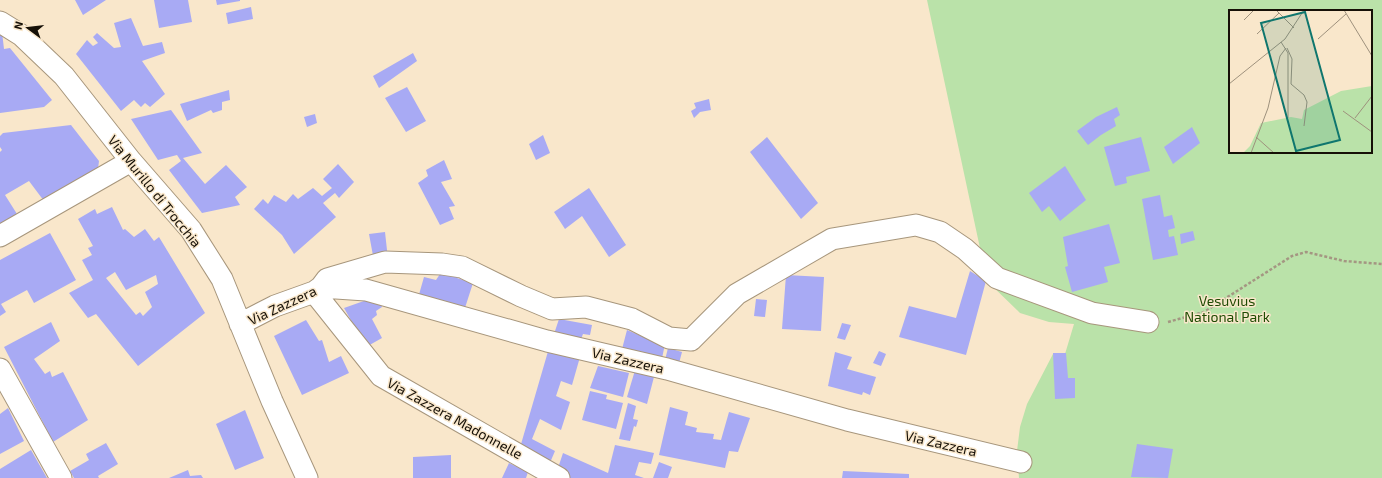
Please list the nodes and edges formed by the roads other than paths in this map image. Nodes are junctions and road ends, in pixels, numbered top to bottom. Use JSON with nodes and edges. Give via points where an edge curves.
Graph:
{"nodes":[{"id":1,"x":0,"y":22,"type":"edge"},
{"id":2,"x":131,"y":161,"type":"junction"},
{"id":3,"x":0,"y":236,"type":"edge"},
{"id":4,"x":318,"y":289,"type":"junction"},
{"id":5,"x":1148,"y":322,"type":"road end"},
{"id":6,"x":240,"y":324,"type":"junction"},
{"id":7,"x":0,"y":370,"type":"edge"},
{"id":8,"x":1020,"y":462,"type":"dead end"},
{"id":9,"x":61,"y":478,"type":"edge"},
{"id":10,"x":307,"y":478,"type":"edge"},
{"id":11,"x":559,"y":478,"type":"edge"}],
"edges":[{"from":1,"to":2,"type":"street","name":"Via Murillo di Trocchia","via":[[21,35],[64,76]]},
{"from":2,"to":3,"type":"street"},
{"from":2,"to":6,"type":"street","name":"Via Murillo di Trocchia","via":[[191,230],[222,279]]},
{"from":4,"to":5,"type":"street","via":[[327,279],[384,262],[442,264],[462,267],[552,309],[586,307],[632,319],[669,338],[691,340],[737,294],[832,239],[916,225],[940,232],[997,278],[1092,313]]},
{"from":4,"to":6,"type":"street","name":"Via Zazzera","via":[[275,306]]},
{"from":4,"to":8,"type":"street","name":"Via Zazzera","via":[[366,290],[547,341],[667,369],[846,420]]},
{"from":4,"to":11,"type":"street","name":"Via Zazzera Madonnelle","via":[[381,376]]},
{"from":6,"to":10,"type":"street","name":"Via Murillo di Trocchia"},
{"from":7,"to":9,"type":"street"}]}
